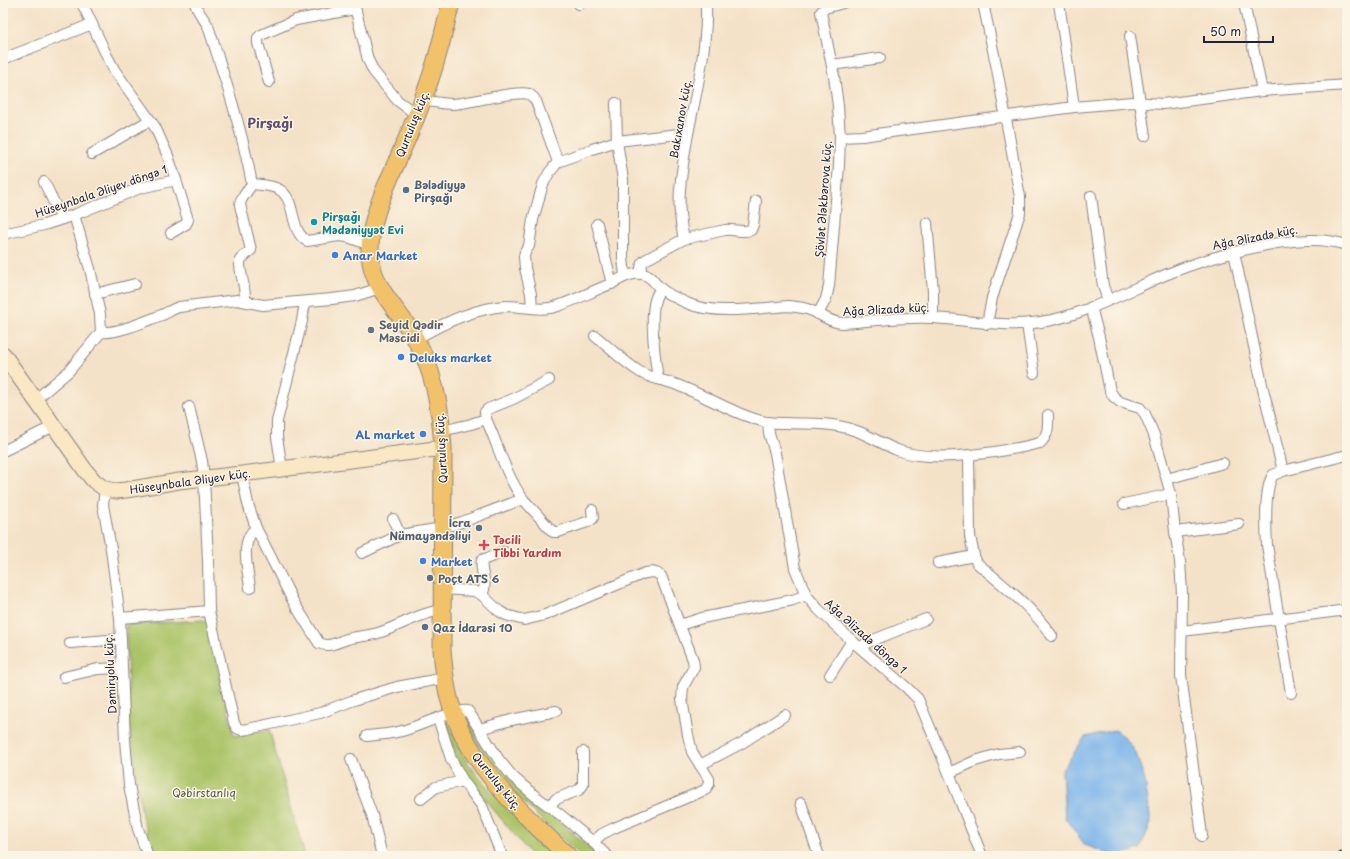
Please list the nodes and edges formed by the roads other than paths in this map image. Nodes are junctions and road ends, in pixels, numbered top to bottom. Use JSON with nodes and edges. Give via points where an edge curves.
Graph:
{"nodes":[{"id":1,"x":82,"y":3,"type":"edge"},
{"id":2,"x":195,"y":3,"type":"edge"},
{"id":3,"x":451,"y":3,"type":"edge"},
{"id":4,"x":706,"y":3,"type":"edge"},
{"id":5,"x":843,"y":3,"type":"edge"},
{"id":6,"x":983,"y":3,"type":"edge"},
{"id":7,"x":1059,"y":3,"type":"edge"},
{"id":8,"x":1244,"y":3,"type":"edge"},
{"id":9,"x":354,"y":6,"type":"edge"},
{"id":10,"x":92,"y":24,"type":"junction"},
{"id":11,"x":1130,"y":36,"type":"dead end"},
{"id":12,"x":880,"y":58,"type":"dead end"},
{"id":13,"x":3,"y":59,"type":"edge"},
{"id":14,"x":832,"y":65,"type":"junction"},
{"id":15,"x":269,"y":82,"type":"dead end"},
{"id":16,"x":1347,"y":85,"type":"edge"},
{"id":17,"x":1262,"y":92,"type":"junction"},
{"id":18,"x":616,"y":103,"type":"dead end"},
{"id":19,"x":1141,"y":103,"type":"junction"},
{"id":20,"x":420,"y":107,"type":"junction"},
{"id":21,"x":1074,"y":107,"type":"junction"},
{"id":22,"x":1006,"y":117,"type":"junction"},
{"id":23,"x":150,"y":120,"type":"junction"},
{"id":24,"x":688,"y":133,"type":"junction"},
{"id":25,"x":1145,"y":136,"type":"dead end"},
{"id":26,"x":840,"y":137,"type":"junction"},
{"id":27,"x":617,"y":141,"type":"junction"},
{"id":28,"x":92,"y":154,"type":"dead end"},
{"id":29,"x":558,"y":162,"type":"junction"},
{"id":30,"x":176,"y":180,"type":"junction"},
{"id":31,"x":44,"y":182,"type":"dead end"},
{"id":32,"x":252,"y":184,"type":"junction"},
{"id":33,"x":1091,"y":196,"type":"dead end"},
{"id":34,"x":756,"y":201,"type":"dead end"},
{"id":35,"x":74,"y":215,"type":"junction"},
{"id":36,"x":62,"y":219,"type":"junction"},
{"id":37,"x":927,"y":223,"type":"dead end"},
{"id":38,"x":597,"y":224,"type":"dead end"},
{"id":39,"x":171,"y":233,"type":"dead end"},
{"id":40,"x":3,"y":234,"type":"edge"},
{"id":41,"x":684,"y":239,"type":"junction"},
{"id":42,"x":370,"y":245,"type":"junction"},
{"id":43,"x":1347,"y":245,"type":"edge"},
{"id":44,"x":1234,"y":252,"type":"junction"},
{"id":45,"x":640,"y":273,"type":"junction"},
{"id":46,"x":625,"y":276,"type":"junction"},
{"id":47,"x":135,"y":284,"type":"dead end"},
{"id":48,"x":612,"y":284,"type":"junction"},
{"id":49,"x":380,"y":288,"type":"junction"},
{"id":50,"x":661,"y":289,"type":"junction"},
{"id":51,"x":95,"y":294,"type":"junction"},
{"id":52,"x":1108,"y":300,"type":"junction"},
{"id":53,"x":245,"y":301,"type":"junction"},
{"id":54,"x":305,"y":302,"type":"junction"},
{"id":55,"x":1091,"y":307,"type":"junction"},
{"id":56,"x":532,"y":308,"type":"junction"},
{"id":57,"x":818,"y":314,"type":"junction"},
{"id":58,"x":933,"y":318,"type":"junction"},
{"id":59,"x":987,"y":324,"type":"junction"},
{"id":60,"x":1027,"y":324,"type":"junction"},
{"id":61,"x":101,"y":332,"type":"junction"},
{"id":62,"x":595,"y":336,"type":"dead end"},
{"id":63,"x":416,"y":339,"type":"junction"},
{"id":64,"x":3,"y":354,"type":"edge"},
{"id":65,"x":1034,"y":373,"type":"dead end"},
{"id":66,"x":658,"y":378,"type":"junction"},
{"id":67,"x":550,"y":380,"type":"dead end"},
{"id":68,"x":35,"y":400,"type":"junction"},
{"id":69,"x":189,"y":407,"type":"dead end"},
{"id":70,"x":1048,"y":415,"type":"dead end"},
{"id":71,"x":486,"y":419,"type":"junction"},
{"id":72,"x":768,"y":422,"type":"junction"},
{"id":73,"x":54,"y":426,"type":"junction"},
{"id":74,"x":442,"y":431,"type":"junction"},
{"id":75,"x":443,"y":448,"type":"junction"},
{"id":76,"x":3,"y":450,"type":"edge"},
{"id":77,"x":969,"y":455,"type":"junction"},
{"id":78,"x":1347,"y":455,"type":"edge"},
{"id":79,"x":1223,"y":463,"type":"dead end"},
{"id":80,"x":282,"y":468,"type":"junction"},
{"id":81,"x":1283,"y":471,"type":"junction"},
{"id":82,"x":242,"y":474,"type":"junction"},
{"id":83,"x":204,"y":478,"type":"junction"},
{"id":84,"x":1167,"y":479,"type":"junction"},
{"id":85,"x":105,"y":489,"type":"junction"},
{"id":86,"x":1171,"y":494,"type":"junction"},
{"id":87,"x":523,"y":499,"type":"junction"},
{"id":88,"x":1124,"y":504,"type":"dead end"},
{"id":89,"x":592,"y":510,"type":"dead end"},
{"id":90,"x":394,"y":519,"type":"dead end"},
{"id":91,"x":1239,"y":524,"type":"dead end"},
{"id":92,"x":256,"y":528,"type":"junction"},
{"id":93,"x":442,"y":528,"type":"junction"},
{"id":94,"x":1175,"y":532,"type":"junction"},
{"id":95,"x":400,"y":535,"type":"junction"},
{"id":96,"x":504,"y":552,"type":"dead end"},
{"id":97,"x":362,"y":553,"type":"dead end"},
{"id":98,"x":974,"y":556,"type":"junction"},
{"id":99,"x":938,"y":563,"type":"dead end"},
{"id":100,"x":250,"y":588,"type":"dead end"},
{"id":101,"x":442,"y":589,"type":"junction"},
{"id":102,"x":482,"y":595,"type":"junction"},
{"id":103,"x":806,"y":595,"type":"junction"},
{"id":104,"x":442,"y":610,"type":"junction"},
{"id":105,"x":1347,"y":610,"type":"edge"},
{"id":106,"x":209,"y":611,"type":"junction"},
{"id":107,"x":120,"y":618,"type":"junction"},
{"id":108,"x":1279,"y":618,"type":"junction"},
{"id":109,"x":926,"y":619,"type":"dead end"},
{"id":110,"x":680,"y":625,"type":"junction"},
{"id":111,"x":1182,"y":631,"type":"junction"},
{"id":112,"x":1052,"y":636,"type":"dead end"},
{"id":113,"x":121,"y":639,"type":"junction"},
{"id":114,"x":852,"y":641,"type":"junction"},
{"id":115,"x":70,"y":644,"type":"dead end"},
{"id":116,"x":861,"y":648,"type":"junction"},
{"id":117,"x":122,"y":668,"type":"junction"},
{"id":118,"x":830,"y":675,"type":"dead end"},
{"id":119,"x":64,"y":677,"type":"dead end"},
{"id":120,"x":445,"y":678,"type":"junction"},
{"id":121,"x":1291,"y":693,"type":"dead end"},
{"id":122,"x":556,"y":711,"type":"dead end"},
{"id":123,"x":786,"y":715,"type":"dead end"},
{"id":124,"x":446,"y":716,"type":"junction"},
{"id":125,"x":480,"y":729,"type":"junction"},
{"id":126,"x":367,"y":736,"type":"dead end"},
{"id":127,"x":583,"y":752,"type":"dead end"},
{"id":128,"x":1020,"y":752,"type":"dead end"},
{"id":129,"x":351,"y":759,"type":"dead end"},
{"id":130,"x":700,"y":765,"type":"junction"},
{"id":131,"x":949,"y":772,"type":"junction"},
{"id":132,"x":463,"y":781,"type":"junction"},
{"id":133,"x":421,"y":799,"type":"dead end"},
{"id":134,"x":801,"y":803,"type":"dead end"},
{"id":135,"x":549,"y":806,"type":"junction"},
{"id":136,"x":1202,"y":836,"type":"dead end"},
{"id":137,"x":593,"y":842,"type":"junction"},
{"id":138,"x":148,"y":856,"type":"edge"},
{"id":139,"x":382,"y":856,"type":"edge"},
{"id":140,"x":502,"y":856,"type":"edge"},
{"id":141,"x":568,"y":856,"type":"edge"},
{"id":142,"x":607,"y":856,"type":"edge"},
{"id":143,"x":819,"y":856,"type":"edge"},
{"id":144,"x":982,"y":856,"type":"edge"}],
"edges":[{"from":1,"to":10,"type":"street","name":"Hüseynbala Əliyev döngə 1"},
{"from":2,"to":32,"type":"street","via":[[208,26],[224,75]]},
{"from":3,"to":20,"type":"main road","name":"Qurtuluş küç.","via":[[437,58]]},
{"from":4,"to":24,"type":"street","name":"Bakıxanov küç.","via":[[703,57]]},
{"from":5,"to":14,"type":"street","name":"Şövlət Ələkbərova küç.","via":[[825,8],[821,12]]},
{"from":6,"to":22,"type":"street"},
{"from":7,"to":21,"type":"street"},
{"from":8,"to":17,"type":"street"},
{"from":9,"to":15,"type":"street","via":[[296,20],[261,34],[258,43]]},
{"from":9,"to":20,"type":"street","via":[[368,60],[374,72],[398,101]]},
{"from":10,"to":13,"type":"street"},
{"from":10,"to":23,"type":"street","name":"Hüseynbala Əliyev döngə 1","via":[[115,71]]},
{"from":11,"to":19,"type":"street"},
{"from":12,"to":14,"type":"street"},
{"from":14,"to":26,"type":"street","name":"Şövlət Ələkbərova küç."},
{"from":16,"to":17,"type":"street"},
{"from":17,"to":19,"type":"street","via":[[1163,104]]},
{"from":18,"to":27,"type":"street"},
{"from":19,"to":21,"type":"street"},
{"from":19,"to":25,"type":"street"},
{"from":20,"to":29,"type":"street","via":[[528,94],[536,101]]},
{"from":20,"to":42,"type":"main road","name":"Qurtuluş küç.","via":[[383,193]]},
{"from":21,"to":22,"type":"street"},
{"from":22,"to":26,"type":"street"},
{"from":22,"to":59,"type":"street","via":[[1020,197],[1020,213],[992,298]]},
{"from":23,"to":28,"type":"street"},
{"from":23,"to":30,"type":"street","name":"Hüseynbala Əliyev döngə 1","via":[[168,156]]},
{"from":24,"to":27,"type":"street"},
{"from":24,"to":41,"type":"street","name":"Bakıxanov küç.","via":[[678,205]]},
{"from":26,"to":57,"type":"street","name":"Şövlət Ələkbərova küç.","via":[[829,286]]},
{"from":27,"to":29,"type":"street"},
{"from":27,"to":46,"type":"street","via":[[623,180]]},
{"from":29,"to":56,"type":"street","via":[[543,184],[533,220],[531,240],[524,257]]},
{"from":30,"to":35,"type":"street","name":"Hüseynbala Əliyev döngə 1","via":[[140,188]]},
{"from":30,"to":39,"type":"street","via":[[188,220]]},
{"from":31,"to":36,"type":"street"},
{"from":32,"to":42,"type":"street","via":[[276,188],[285,194],[300,236],[307,241],[339,236]]},
{"from":32,"to":53,"type":"street","via":[[240,205],[252,250],[240,260]]},
{"from":33,"to":52,"type":"street","via":[[1103,286]]},
{"from":34,"to":41,"type":"street","via":[[751,230],[747,232],[732,229]]},
{"from":35,"to":36,"type":"street","name":"Hüseynbala Əliyev döngə 1"},
{"from":35,"to":51,"type":"street"},
{"from":36,"to":40,"type":"street","name":"Hüseynbala Əliyev döngə 1"},
{"from":37,"to":58,"type":"street"},
{"from":38,"to":48,"type":"street"},
{"from":41,"to":45,"type":"street","via":[[645,260]]},
{"from":42,"to":49,"type":"main road","name":"Qurtuluş küç.","via":[[371,263]]},
{"from":43,"to":44,"type":"street","name":"Ağa Əlizadə küç.","via":[[1308,240],[1280,242]]},
{"from":44,"to":52,"type":"street","name":"Ağa Əlizadə küç.","via":[[1187,266]]},
{"from":44,"to":81,"type":"street"},
{"from":45,"to":46,"type":"street"},
{"from":45,"to":50,"type":"street","name":"Ağa Əlizadə küç.","via":[[650,277]]},
{"from":46,"to":48,"type":"street"},
{"from":47,"to":51,"type":"street"},
{"from":48,"to":56,"type":"street","via":[[555,307]]},
{"from":49,"to":54,"type":"street","via":[[345,298]]},
{"from":49,"to":63,"type":"main road","name":"Qurtuluş küç."},
{"from":50,"to":57,"type":"street","name":"Ağa Əlizadə küç.","via":[[704,309],[788,306],[808,309]]},
{"from":50,"to":66,"type":"street","via":[[656,298],[653,317]]},
{"from":51,"to":61,"type":"street"},
{"from":52,"to":55,"type":"street","name":"Ağa Əlizadə küç."},
{"from":53,"to":54,"type":"street","via":[[263,305]]},
{"from":53,"to":61,"type":"street","via":[[226,300],[179,307],[116,331]]},
{"from":54,"to":80,"type":"street","via":[[278,421],[277,437]]},
{"from":55,"to":60,"type":"street","name":"Ağa Əlizadə küç.","via":[[1061,318]]},
{"from":55,"to":84,"type":"street","via":[[1110,391],[1120,402],[1140,408],[1145,414]]},
{"from":56,"to":63,"type":"street","via":[[505,306],[470,314]]},
{"from":57,"to":58,"type":"street","name":"Ağa Əlizadə küç.","via":[[834,323]]},
{"from":58,"to":59,"type":"street","name":"Ağa Əlizadə küç."},
{"from":59,"to":60,"type":"street","name":"Ağa Əlizadə küç."},
{"from":60,"to":65,"type":"street"},
{"from":61,"to":68,"type":"street","via":[[68,372]]},
{"from":62,"to":66,"type":"street","via":[[635,369]]},
{"from":63,"to":74,"type":"main road","name":"Qurtuluş küç.","via":[[430,372]]},
{"from":64,"to":68,"type":"street"},
{"from":66,"to":72,"type":"street"},
{"from":67,"to":71,"type":"street","via":[[513,399],[488,408],[485,412]]},
{"from":68,"to":73,"type":"street"},
{"from":69,"to":83,"type":"street"},
{"from":70,"to":77,"type":"street","via":[[1048,434],[1040,443]]},
{"from":71,"to":74,"type":"street"},
{"from":71,"to":87,"type":"street","via":[[510,478]]},
{"from":72,"to":77,"type":"street","via":[[839,426],[910,454]]},
{"from":72,"to":103,"type":"street","name":"Ağa Əlizadə döngə 1","via":[[795,568]]},
{"from":73,"to":76,"type":"street"},
{"from":73,"to":85,"type":"street","via":[[85,470]]},
{"from":74,"to":75,"type":"main road","name":"Qurtuluş küç."},
{"from":75,"to":80,"type":"street","name":"Hüseynbala Əliyev küç."},
{"from":75,"to":93,"type":"main road","name":"Qurtuluş küç."},
{"from":77,"to":98,"type":"street","via":[[970,536]]},
{"from":78,"to":81,"type":"street"},
{"from":79,"to":84,"type":"street"},
{"from":80,"to":82,"type":"street","name":"Hüseynbala Əliyev küç."},
{"from":81,"to":108,"type":"street","via":[[1272,474],[1269,481],[1266,527]]},
{"from":82,"to":83,"type":"street","name":"Hüseynbala Əliyev küç."},
{"from":82,"to":92,"type":"street"},
{"from":83,"to":85,"type":"street","name":"Hüseynbala Əliyev küç.","via":[[126,490]]},
{"from":83,"to":106,"type":"street"},
{"from":84,"to":86,"type":"street"},
{"from":85,"to":107,"type":"street","name":"Dəmiryolu küç.","via":[[103,505]]},
{"from":86,"to":88,"type":"street"},
{"from":86,"to":94,"type":"street"},
{"from":87,"to":89,"type":"street","via":[[553,532],[590,521]]},
{"from":87,"to":93,"type":"street"},
{"from":90,"to":95,"type":"street"},
{"from":91,"to":94,"type":"street"},
{"from":92,"to":100,"type":"street","via":[[250,532],[246,550]]},
{"from":92,"to":104,"type":"street","via":[[294,602],[319,643],[324,646],[352,637],[378,633],[424,614]]},
{"from":93,"to":95,"type":"street"},
{"from":93,"to":101,"type":"main road","name":"Qurtuluş küç."},
{"from":94,"to":111,"type":"street","via":[[1180,561]]},
{"from":95,"to":97,"type":"street"},
{"from":96,"to":102,"type":"street","via":[[482,560],[485,589]]},
{"from":98,"to":99,"type":"street"},
{"from":98,"to":112,"type":"street","via":[[977,563],[1033,611]]},
{"from":101,"to":102,"type":"street","via":[[474,591]]},
{"from":101,"to":104,"type":"main road","name":"Qurtuluş küç."},
{"from":102,"to":110,"type":"street","via":[[499,611],[524,620],[652,572],[657,573],[664,582]]},
{"from":103,"to":110,"type":"street"},
{"from":103,"to":114,"type":"street","name":"Ağa Əlizadə döngə 1"},
{"from":104,"to":120,"type":"main road","name":"Qurtuluş küç."},
{"from":105,"to":108,"type":"street"},
{"from":106,"to":107,"type":"street"},
{"from":106,"to":120,"type":"street","via":[[234,723],[242,730],[308,716],[383,690]]},
{"from":107,"to":113,"type":"street","name":"Dəmiryolu küç."},
{"from":108,"to":111,"type":"street"},
{"from":108,"to":121,"type":"street"},
{"from":109,"to":116,"type":"street","via":[[866,643]]},
{"from":110,"to":130,"type":"street","via":[[694,667],[683,687],[682,699],[692,752]]},
{"from":111,"to":136,"type":"street","via":[[1181,675]]},
{"from":113,"to":115,"type":"street"},
{"from":113,"to":117,"type":"street","name":"Dəmiryolu küç."},
{"from":114,"to":116,"type":"street","name":"Ağa Əlizadə döngə 1"},
{"from":114,"to":118,"type":"street"},
{"from":116,"to":131,"type":"street","name":"Ağa Əlizadə döngə 1","via":[[918,699]]},
{"from":117,"to":119,"type":"street","via":[[98,669]]},
{"from":117,"to":138,"type":"street","name":"Dəmiryolu küç.","via":[[129,785],[138,829]]},
{"from":120,"to":124,"type":"main road","name":"Qurtuluş küç."},
{"from":122,"to":125,"type":"street","via":[[516,718]]},
{"from":123,"to":130,"type":"street","via":[[742,743]]},
{"from":124,"to":125,"type":"street","via":[[468,711]]},
{"from":124,"to":126,"type":"street","via":[[402,731]]},
{"from":124,"to":132,"type":"street","via":[[451,759]]},
{"from":124,"to":141,"type":"main road","name":"Qurtuluş küç.","via":[[488,773],[522,812]]},
{"from":125,"to":135,"type":"street","via":[[513,777]]},
{"from":127,"to":135,"type":"street","via":[[583,785],[579,790],[556,799]]},
{"from":128,"to":131,"type":"street","via":[[999,754]]},
{"from":129,"to":139,"type":"street","via":[[372,815]]},
{"from":130,"to":137,"type":"street","via":[[709,779],[705,790],[614,828]]},
{"from":131,"to":144,"type":"street","name":"Ağa Əlizadə döngə 1"},
{"from":132,"to":133,"type":"street","via":[[436,787]]},
{"from":132,"to":140,"type":"street","via":[[482,806]]},
{"from":134,"to":143,"type":"street"},
{"from":135,"to":137,"type":"street"},
{"from":137,"to":142,"type":"street"}]}
